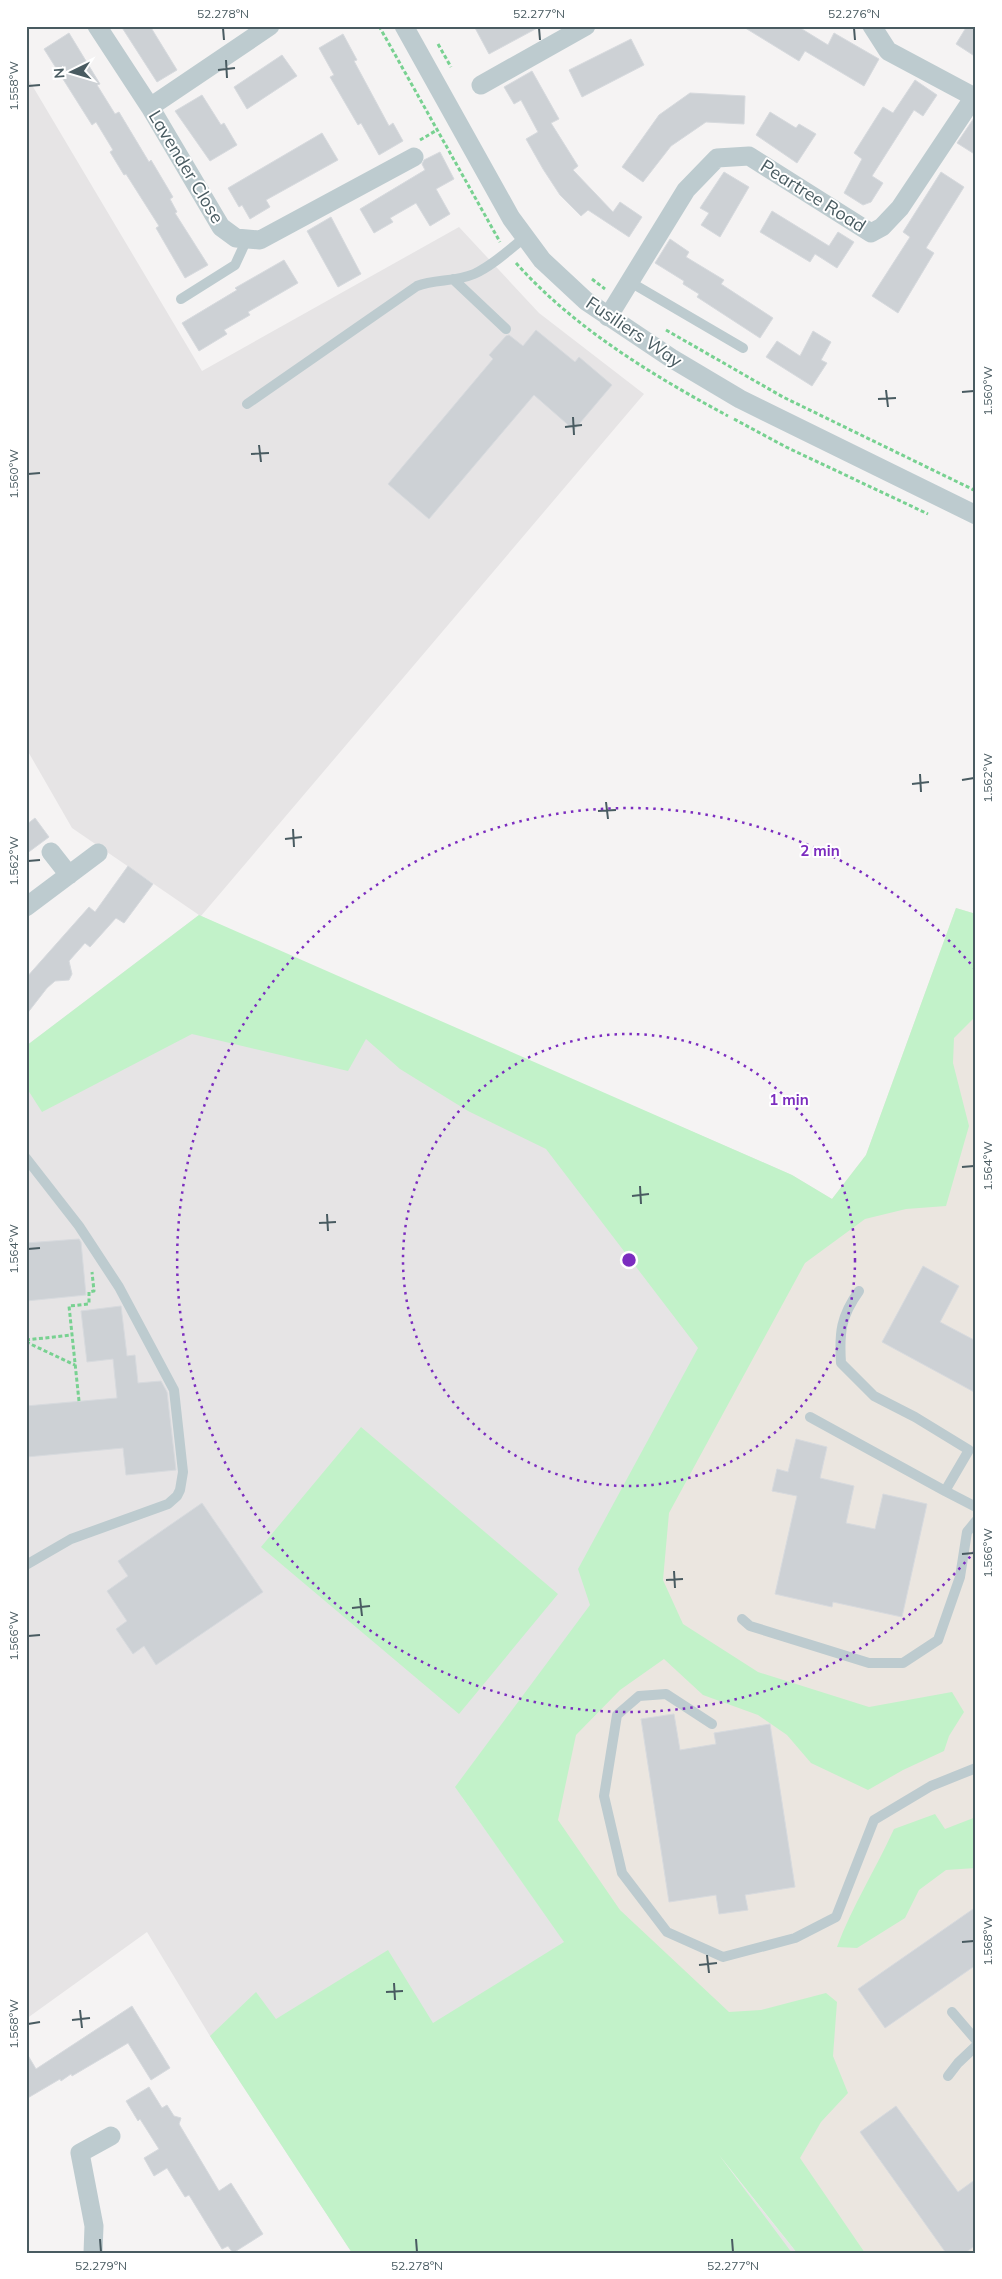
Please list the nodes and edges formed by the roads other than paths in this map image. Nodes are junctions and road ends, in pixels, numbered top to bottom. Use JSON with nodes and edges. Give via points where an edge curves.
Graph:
{"nodes":[{"id":1,"x":97,"y":26,"type":"edge"},
{"id":2,"x":270,"y":26,"type":"edge"},
{"id":3,"x":404,"y":26,"type":"edge"},
{"id":4,"x":586,"y":26,"type":"edge"},
{"id":5,"x":872,"y":26,"type":"edge"},
{"id":6,"x":481,"y":84,"type":"dead end"},
{"id":7,"x":975,"y":98,"type":"edge"},
{"id":8,"x":150,"y":108,"type":"junction"},
{"id":9,"x":414,"y":157,"type":"dead end"},
{"id":10,"x":524,"y":238,"type":"junction"},
{"id":11,"x":247,"y":239,"type":"junction"},
{"id":12,"x":453,"y":279,"type":"junction"},
{"id":13,"x":630,"y":282,"type":"junction"},
{"id":14,"x":181,"y":299,"type":"dead end"},
{"id":15,"x":608,"y":316,"type":"junction"},
{"id":16,"x":506,"y":329,"type":"dead end"},
{"id":17,"x":743,"y":348,"type":"dead end"},
{"id":18,"x":246,"y":404,"type":"dead end"},
{"id":19,"x":976,"y":515,"type":"edge"},
{"id":20,"x":51,"y":852,"type":"dead end"},
{"id":21,"x":98,"y":853,"type":"dead end"},
{"id":22,"x":69,"y":875,"type":"junction"},
{"id":23,"x":26,"y":907,"type":"edge"},
{"id":24,"x":26,"y":1158,"type":"edge"},
{"id":25,"x":859,"y":1291,"type":"dead end"},
{"id":26,"x":810,"y":1417,"type":"dead end"},
{"id":27,"x":972,"y":1452,"type":"edge"},
{"id":28,"x":945,"y":1491,"type":"junction"},
{"id":29,"x":976,"y":1507,"type":"edge"},
{"id":30,"x":976,"y":1521,"type":"edge"},
{"id":31,"x":26,"y":1566,"type":"edge"},
{"id":32,"x":742,"y":1619,"type":"dead end"},
{"id":33,"x":712,"y":1724,"type":"dead end"},
{"id":34,"x":976,"y":1768,"type":"edge"},
{"id":35,"x":952,"y":2012,"type":"dead end"},
{"id":36,"x":976,"y":2040,"type":"edge"},
{"id":37,"x":976,"y":2046,"type":"edge"},
{"id":38,"x":948,"y":2076,"type":"dead end"},
{"id":39,"x":111,"y":2136,"type":"dead end"},
{"id":40,"x":93,"y":2253,"type":"edge"}],
"edges":[{"from":1,"to":8,"type":"street","name":"Lavender Close"},
{"from":2,"to":8,"type":"street"},
{"from":3,"to":10,"type":"street","name":"Fusiliers Way"},
{"from":4,"to":6,"type":"street"},
{"from":5,"to":7,"type":"street","via":[[888,51]]},
{"from":7,"to":13,"type":"street","name":"Peartree Road","via":[[900,208],[882,227],[871,233],[749,156],[717,158],[686,190]]},
{"from":8,"to":11,"type":"street","name":"Lavender Close","via":[[221,227],[236,238]]},
{"from":9,"to":11,"type":"street","via":[[260,240]]},
{"from":10,"to":12,"type":"lane","via":[[474,274]]},
{"from":10,"to":15,"type":"street","name":"Fusiliers Way","via":[[562,280]]},
{"from":11,"to":14,"type":"lane","via":[[235,266]]},
{"from":12,"to":16,"type":"lane"},
{"from":12,"to":18,"type":"lane","via":[[416,286]]},
{"from":13,"to":15,"type":"street","name":"Peartree Road"},
{"from":13,"to":17,"type":"lane"},
{"from":15,"to":19,"type":"street","name":"Fusiliers Way","via":[[740,399]]},
{"from":20,"to":22,"type":"street"},
{"from":21,"to":22,"type":"street"},
{"from":22,"to":23,"type":"street"},
{"from":24,"to":31,"type":"lane","via":[[67,1210],[119,1287],[174,1390],[183,1465],[178,1496],[168,1504],[71,1539]]},
{"from":25,"to":27,"type":"lane","via":[[841,1323],[841,1363],[874,1396]]},
{"from":26,"to":28,"type":"lane"},
{"from":27,"to":28,"type":"lane"},
{"from":28,"to":29,"type":"lane"},
{"from":30,"to":32,"type":"lane","via":[[967,1532],[960,1577],[938,1640],[903,1663],[869,1663],[750,1626]]},
{"from":33,"to":34,"type":"lane","via":[[666,1694],[639,1696],[617,1715],[604,1796],[622,1873],[667,1932],[723,1957],[795,1938],[836,1917],[874,1820],[931,1786]]},
{"from":35,"to":36,"type":"lane"},
{"from":37,"to":38,"type":"lane"},
{"from":39,"to":40,"type":"street","via":[[80,2153],[94,2226]]}]}
